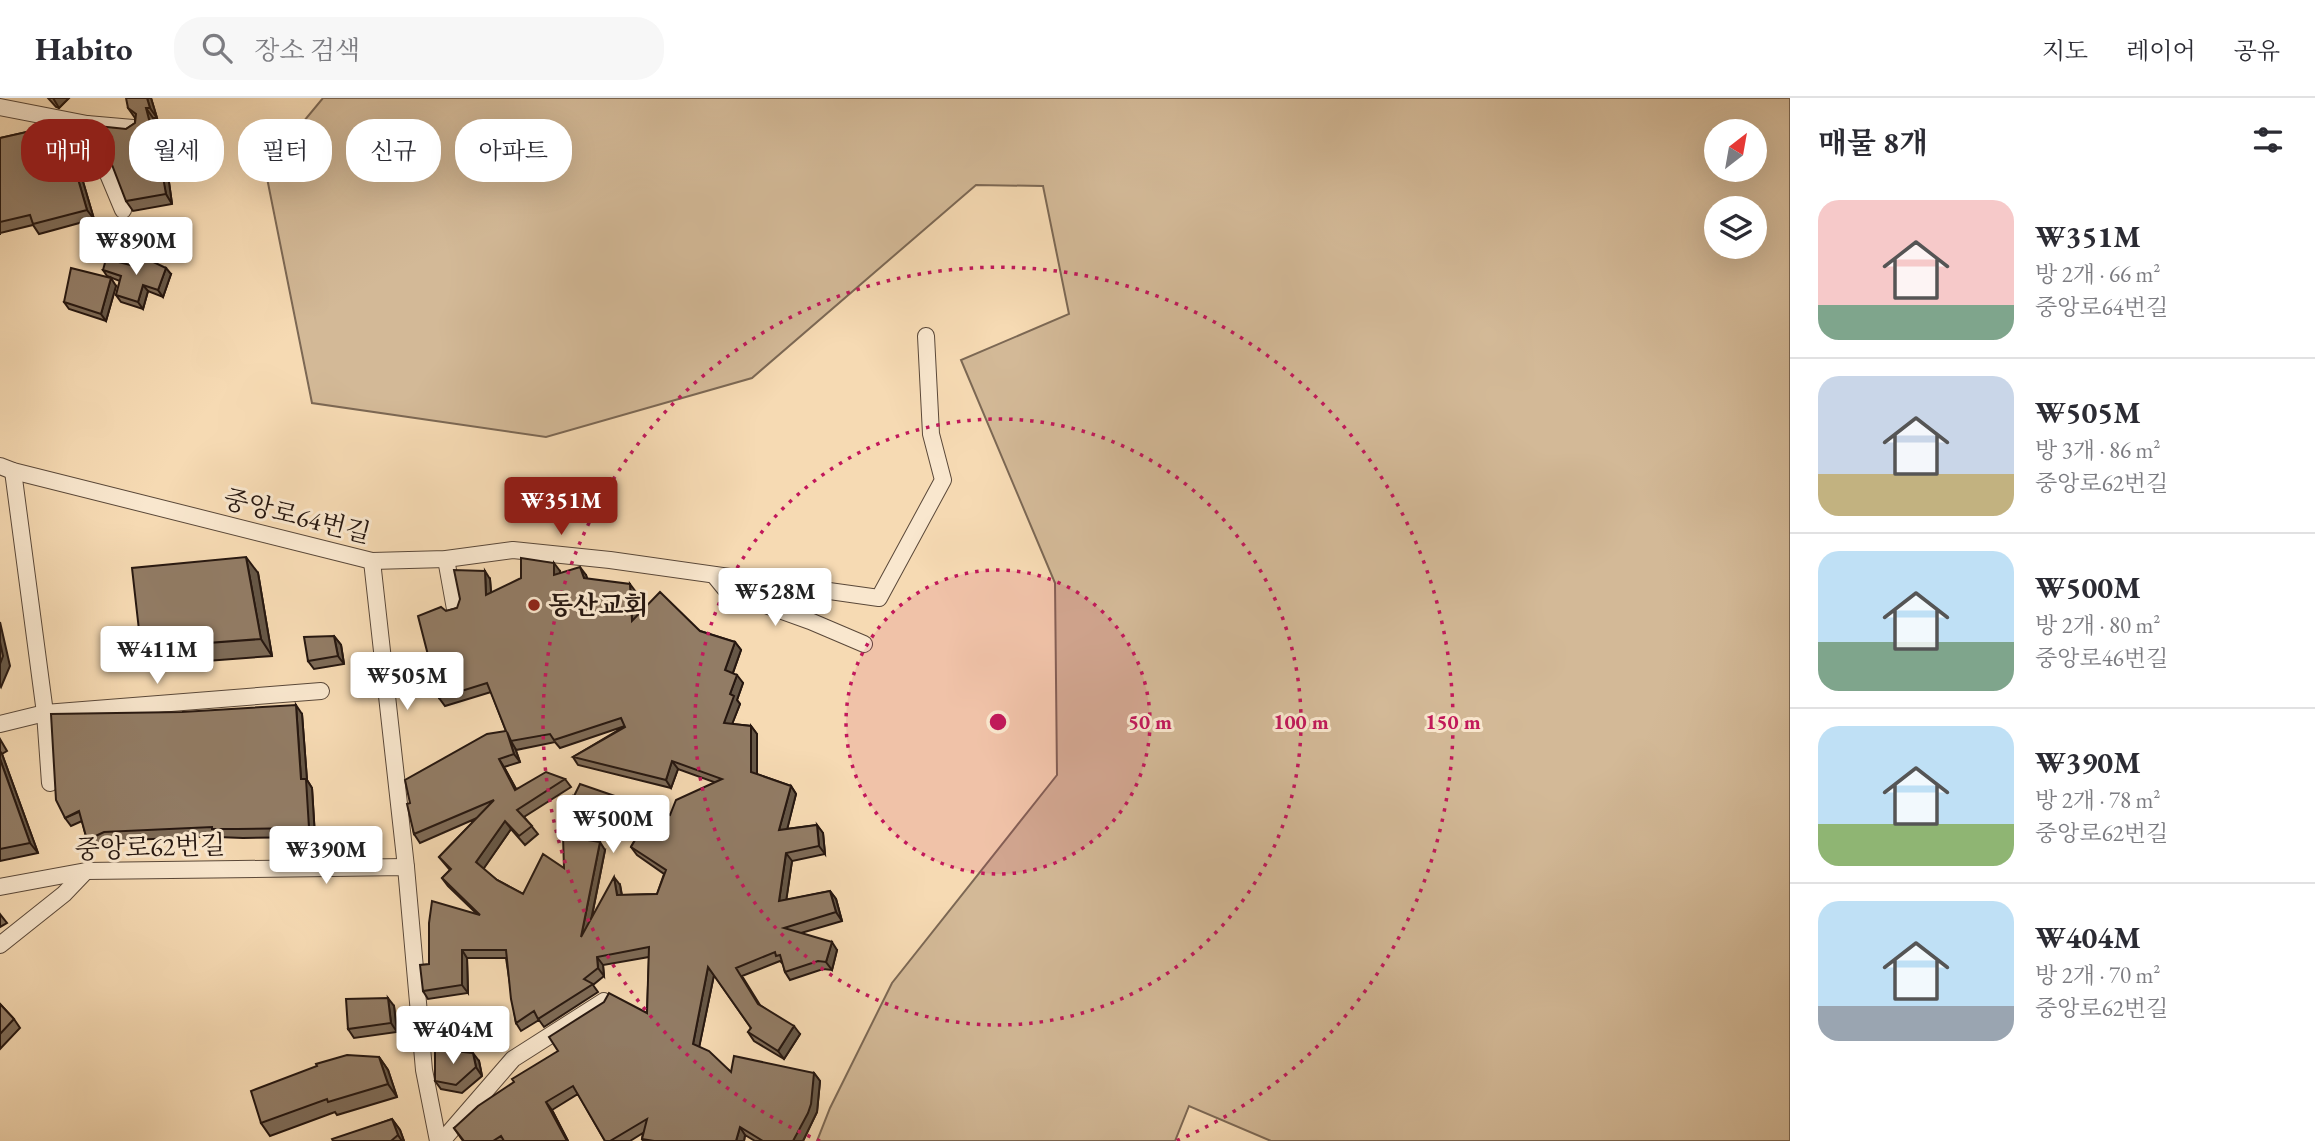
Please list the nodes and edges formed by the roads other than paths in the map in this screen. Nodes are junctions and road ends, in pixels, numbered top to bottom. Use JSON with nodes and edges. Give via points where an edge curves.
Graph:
{"nodes":[{"id":1,"x":0,"y":107,"type":"edge"},
{"id":2,"x":62,"y":119,"type":"edge"},
{"id":3,"x":112,"y":182,"type":"edge"},
{"id":4,"x":123,"y":210,"type":"edge"},
{"id":5,"x":926,"y":337,"type":"dead end"},
{"id":6,"x":7,"y":469,"type":"edge"},
{"id":7,"x":446,"y":559,"type":"junction"},
{"id":8,"x":372,"y":561,"type":"junction"},
{"id":9,"x":714,"y":575,"type":"junction"},
{"id":10,"x":455,"y":609,"type":"edge"},
{"id":11,"x":864,"y":644,"type":"dead end"},
{"id":12,"x":321,"y":691,"type":"dead end"},
{"id":13,"x":45,"y":713,"type":"junction"},
{"id":14,"x":0,"y":723,"type":"edge"},
{"id":15,"x":50,"y":783,"type":"dead end"},
{"id":16,"x":406,"y":867,"type":"junction"},
{"id":17,"x":86,"y":871,"type":"junction"},
{"id":18,"x":0,"y":887,"type":"edge"},
{"id":19,"x":0,"y":945,"type":"edge"},
{"id":20,"x":604,"y":1001,"type":"edge"},
{"id":21,"x":440,"y":1141,"type":"edge"}],
"edges":[{"from":1,"to":2,"type":"street"},
{"from":3,"to":4,"type":"street"},
{"from":5,"to":9,"type":"street","name":"중앙로64번길","via":[[931,434],[943,480],[879,598]]},
{"from":6,"to":8,"type":"street","name":"중앙로64번길"},
{"from":6,"to":13,"type":"street"},
{"from":7,"to":8,"type":"street","name":"중앙로64번길"},
{"from":7,"to":9,"type":"street","name":"중앙로64번길","via":[[513,550]]},
{"from":7,"to":10,"type":"street"},
{"from":8,"to":16,"type":"street"},
{"from":9,"to":11,"type":"street","via":[[727,591]]},
{"from":12,"to":13,"type":"street"},
{"from":13,"to":14,"type":"street"},
{"from":13,"to":15,"type":"street"},
{"from":16,"to":17,"type":"street","name":"중앙로62번길"},
{"from":16,"to":21,"type":"street","via":[[424,1070]]},
{"from":17,"to":18,"type":"street","name":"중앙로62번길"},
{"from":17,"to":19,"type":"street"},
{"from":20,"to":21,"type":"street","via":[[513,1059]]}]}
